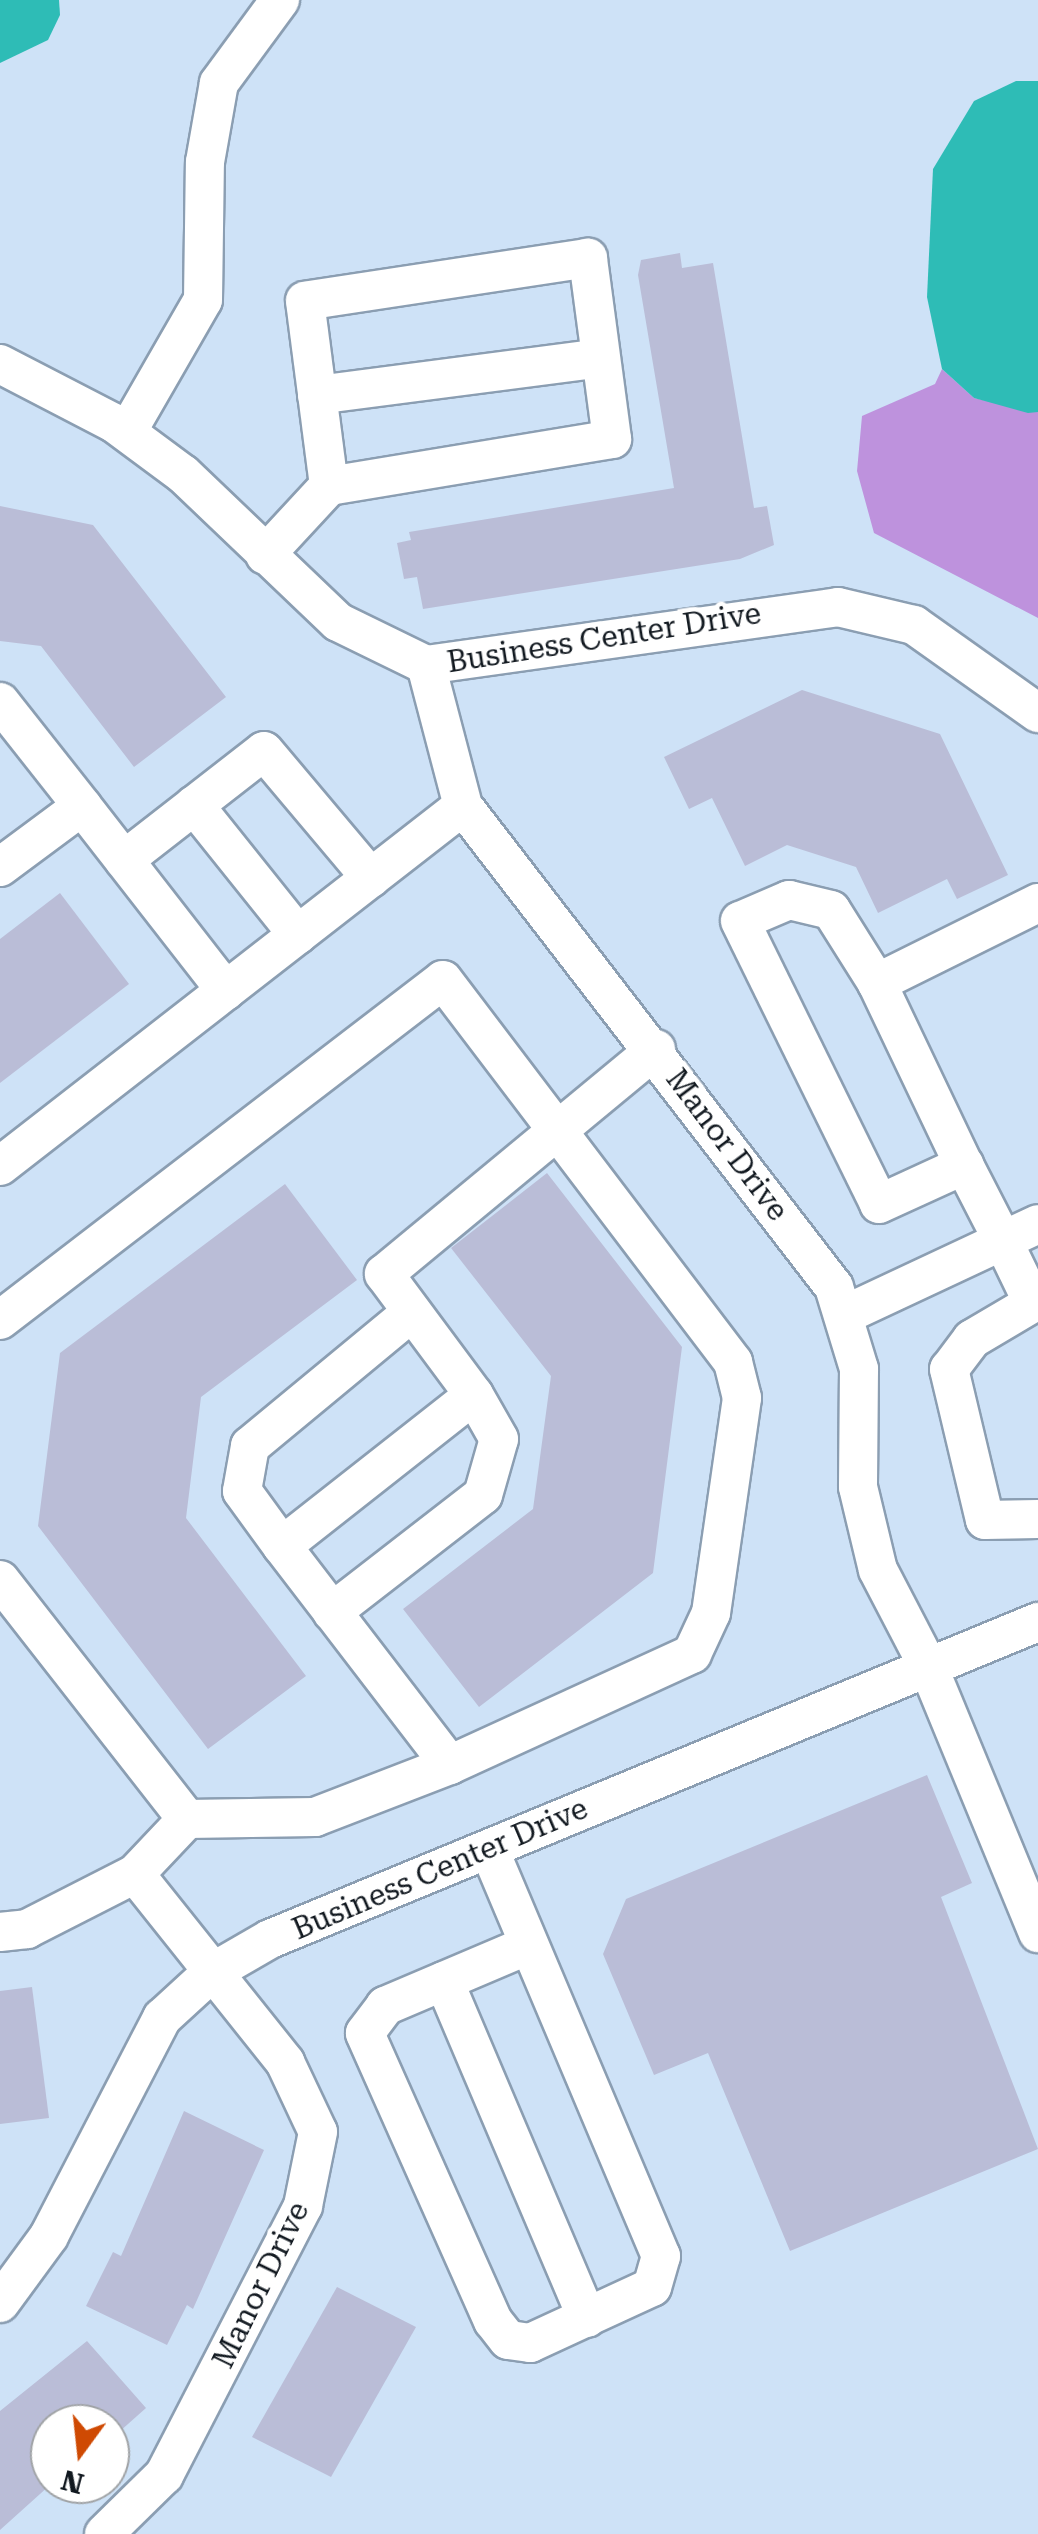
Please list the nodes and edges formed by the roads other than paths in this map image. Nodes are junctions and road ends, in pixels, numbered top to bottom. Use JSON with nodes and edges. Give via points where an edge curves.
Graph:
{"nodes":[{"id":1,"x":280,"y":0,"type":"edge"},
{"id":2,"x":601,"y":358,"type":"junction"},
{"id":3,"x":0,"y":364,"type":"edge"},
{"id":4,"x":318,"y":395,"type":"junction"},
{"id":5,"x":127,"y":432,"type":"junction"},
{"id":6,"x":329,"y":486,"type":"junction"},
{"id":7,"x":264,"y":555,"type":"junction"},
{"id":8,"x":426,"y":665,"type":"junction"},
{"id":9,"x":0,"y":702,"type":"edge"},
{"id":10,"x":1038,"y":713,"type":"edge"},
{"id":11,"x":194,"y":805,"type":"junction"},
{"id":12,"x":82,"y":806,"type":"junction"},
{"id":13,"x":464,"y":806,"type":"junction"},
{"id":14,"x":124,"y":860,"type":"junction"},
{"id":15,"x":0,"y":867,"type":"edge"},
{"id":16,"x":370,"y":878,"type":"junction"},
{"id":17,"x":1038,"y":903,"type":"edge"},
{"id":18,"x":298,"y":935,"type":"junction"},
{"id":19,"x":877,"y":983,"type":"junction"},
{"id":20,"x":226,"y":991,"type":"junction"},
{"id":21,"x":656,"y":1048,"type":"junction"},
{"id":22,"x":557,"y":1123,"type":"junction"},
{"id":23,"x":964,"y":1165,"type":"junction"},
{"id":24,"x":0,"y":1166,"type":"edge"},
{"id":25,"x":1038,"y":1224,"type":"edge"},
{"id":26,"x":1003,"y":1240,"type":"junction"},
{"id":27,"x":1036,"y":1302,"type":"edge"},
{"id":28,"x":412,"y":1312,"type":"junction"},
{"id":29,"x":844,"y":1315,"type":"junction"},
{"id":30,"x":0,"y":1320,"type":"edge"},
{"id":31,"x":474,"y":1396,"type":"junction"},
{"id":32,"x":1038,"y":1519,"type":"edge"},
{"id":33,"x":282,"y":1546,"type":"junction"},
{"id":34,"x":0,"y":1580,"type":"edge"},
{"id":35,"x":332,"y":1612,"type":"junction"},
{"id":36,"x":1038,"y":1622,"type":"edge"},
{"id":37,"x":928,"y":1666,"type":"junction"},
{"id":38,"x":450,"y":1765,"type":"junction"},
{"id":39,"x":187,"y":1820,"type":"junction"},
{"id":40,"x":489,"y":1849,"type":"junction"},
{"id":41,"x":135,"y":1874,"type":"junction"},
{"id":42,"x":0,"y":1932,"type":"edge"},
{"id":43,"x":1038,"y":1933,"type":"edge"},
{"id":44,"x":529,"y":1944,"type":"junction"},
{"id":45,"x":211,"y":1973,"type":"junction"},
{"id":46,"x":444,"y":1981,"type":"junction"},
{"id":47,"x":0,"y":2302,"type":"edge"},
{"id":48,"x":586,"y":2318,"type":"junction"},
{"id":49,"x":104,"y":2534,"type":"edge"}],
"edges":[{"from":1,"to":5,"type":"street","via":[[219,83],[205,162],[203,300]]},
{"from":2,"to":4,"type":"street"},
{"from":2,"to":4,"type":"street","via":[[588,258],[305,301]]},
{"from":2,"to":6,"type":"street","via":[[612,439]]},
{"from":3,"to":5,"type":"street","name":"Business Center Drive"},
{"from":4,"to":6,"type":"street"},
{"from":5,"to":7,"type":"street","name":"Business Center Drive"},
{"from":6,"to":7,"type":"street"},
{"from":7,"to":8,"type":"street","name":"Business Center Drive","via":[[338,622]]},
{"from":8,"to":10,"type":"street","name":"Business Center Drive","via":[[838,607],[926,632]]},
{"from":8,"to":13,"type":"street","name":"Manor Drive"},
{"from":9,"to":12,"type":"street"},
{"from":11,"to":14,"type":"street"},
{"from":11,"to":16,"type":"street","via":[[264,750]]},
{"from":11,"to":18,"type":"street"},
{"from":12,"to":14,"type":"street"},
{"from":12,"to":15,"type":"street"},
{"from":13,"to":16,"type":"street"},
{"from":13,"to":21,"type":"street","name":"Manor Drive"},
{"from":14,"to":20,"type":"street"},
{"from":16,"to":18,"type":"street"},
{"from":17,"to":19,"type":"street"},
{"from":18,"to":20,"type":"street"},
{"from":19,"to":23,"type":"street"},
{"from":19,"to":23,"type":"street","via":[[831,910],[789,900],[740,921],[879,1204]]},
{"from":20,"to":24,"type":"street"},
{"from":21,"to":22,"type":"street"},
{"from":21,"to":29,"type":"street","name":"Manor Drive","via":[[834,1287]]},
{"from":22,"to":28,"type":"street","via":[[384,1274]]},
{"from":22,"to":30,"type":"street","via":[[443,980]]},
{"from":22,"to":38,"type":"street","via":[[733,1362],[742,1398],[711,1613],[692,1654]]},
{"from":23,"to":26,"type":"street"},
{"from":25,"to":26,"type":"street"},
{"from":26,"to":27,"type":"street"},
{"from":26,"to":29,"type":"street"},
{"from":27,"to":32,"type":"street","via":[[972,1339],[949,1368],[985,1520],[1003,1527]]},
{"from":28,"to":31,"type":"street"},
{"from":28,"to":33,"type":"street","via":[[250,1446],[242,1491]]},
{"from":29,"to":37,"type":"street","name":"Manor Drive","via":[[859,1369],[864,1524]]},
{"from":31,"to":33,"type":"street"},
{"from":31,"to":35,"type":"street","via":[[499,1439],[496,1475],[483,1495]]},
{"from":33,"to":35,"type":"street"},
{"from":34,"to":39,"type":"street"},
{"from":35,"to":38,"type":"street"},
{"from":36,"to":37,"type":"street","name":"Business Center Drive"},
{"from":37,"to":40,"type":"street","name":"Business Center Drive"},
{"from":37,"to":43,"type":"street","name":"Manor Drive"},
{"from":38,"to":39,"type":"street","via":[[315,1816]]},
{"from":39,"to":41,"type":"street"},
{"from":40,"to":44,"type":"street"},
{"from":40,"to":45,"type":"street","name":"Business Center Drive"},
{"from":41,"to":42,"type":"street","via":[[27,1929]]},
{"from":41,"to":45,"type":"street","name":"Manor Drive"},
{"from":44,"to":46,"type":"street"},
{"from":44,"to":48,"type":"street","via":[[661,2256],[652,2287]]},
{"from":45,"to":47,"type":"street","name":"Business Center Drive","via":[[162,2018],[50,2236]]},
{"from":45,"to":49,"type":"street","name":"Manor Drive","via":[[310,2104],[314,2174],[164,2475]]},
{"from":46,"to":48,"type":"street"},
{"from":46,"to":48,"type":"street","via":[[386,2006],[365,2033],[500,2330],[530,2343]]}]}
